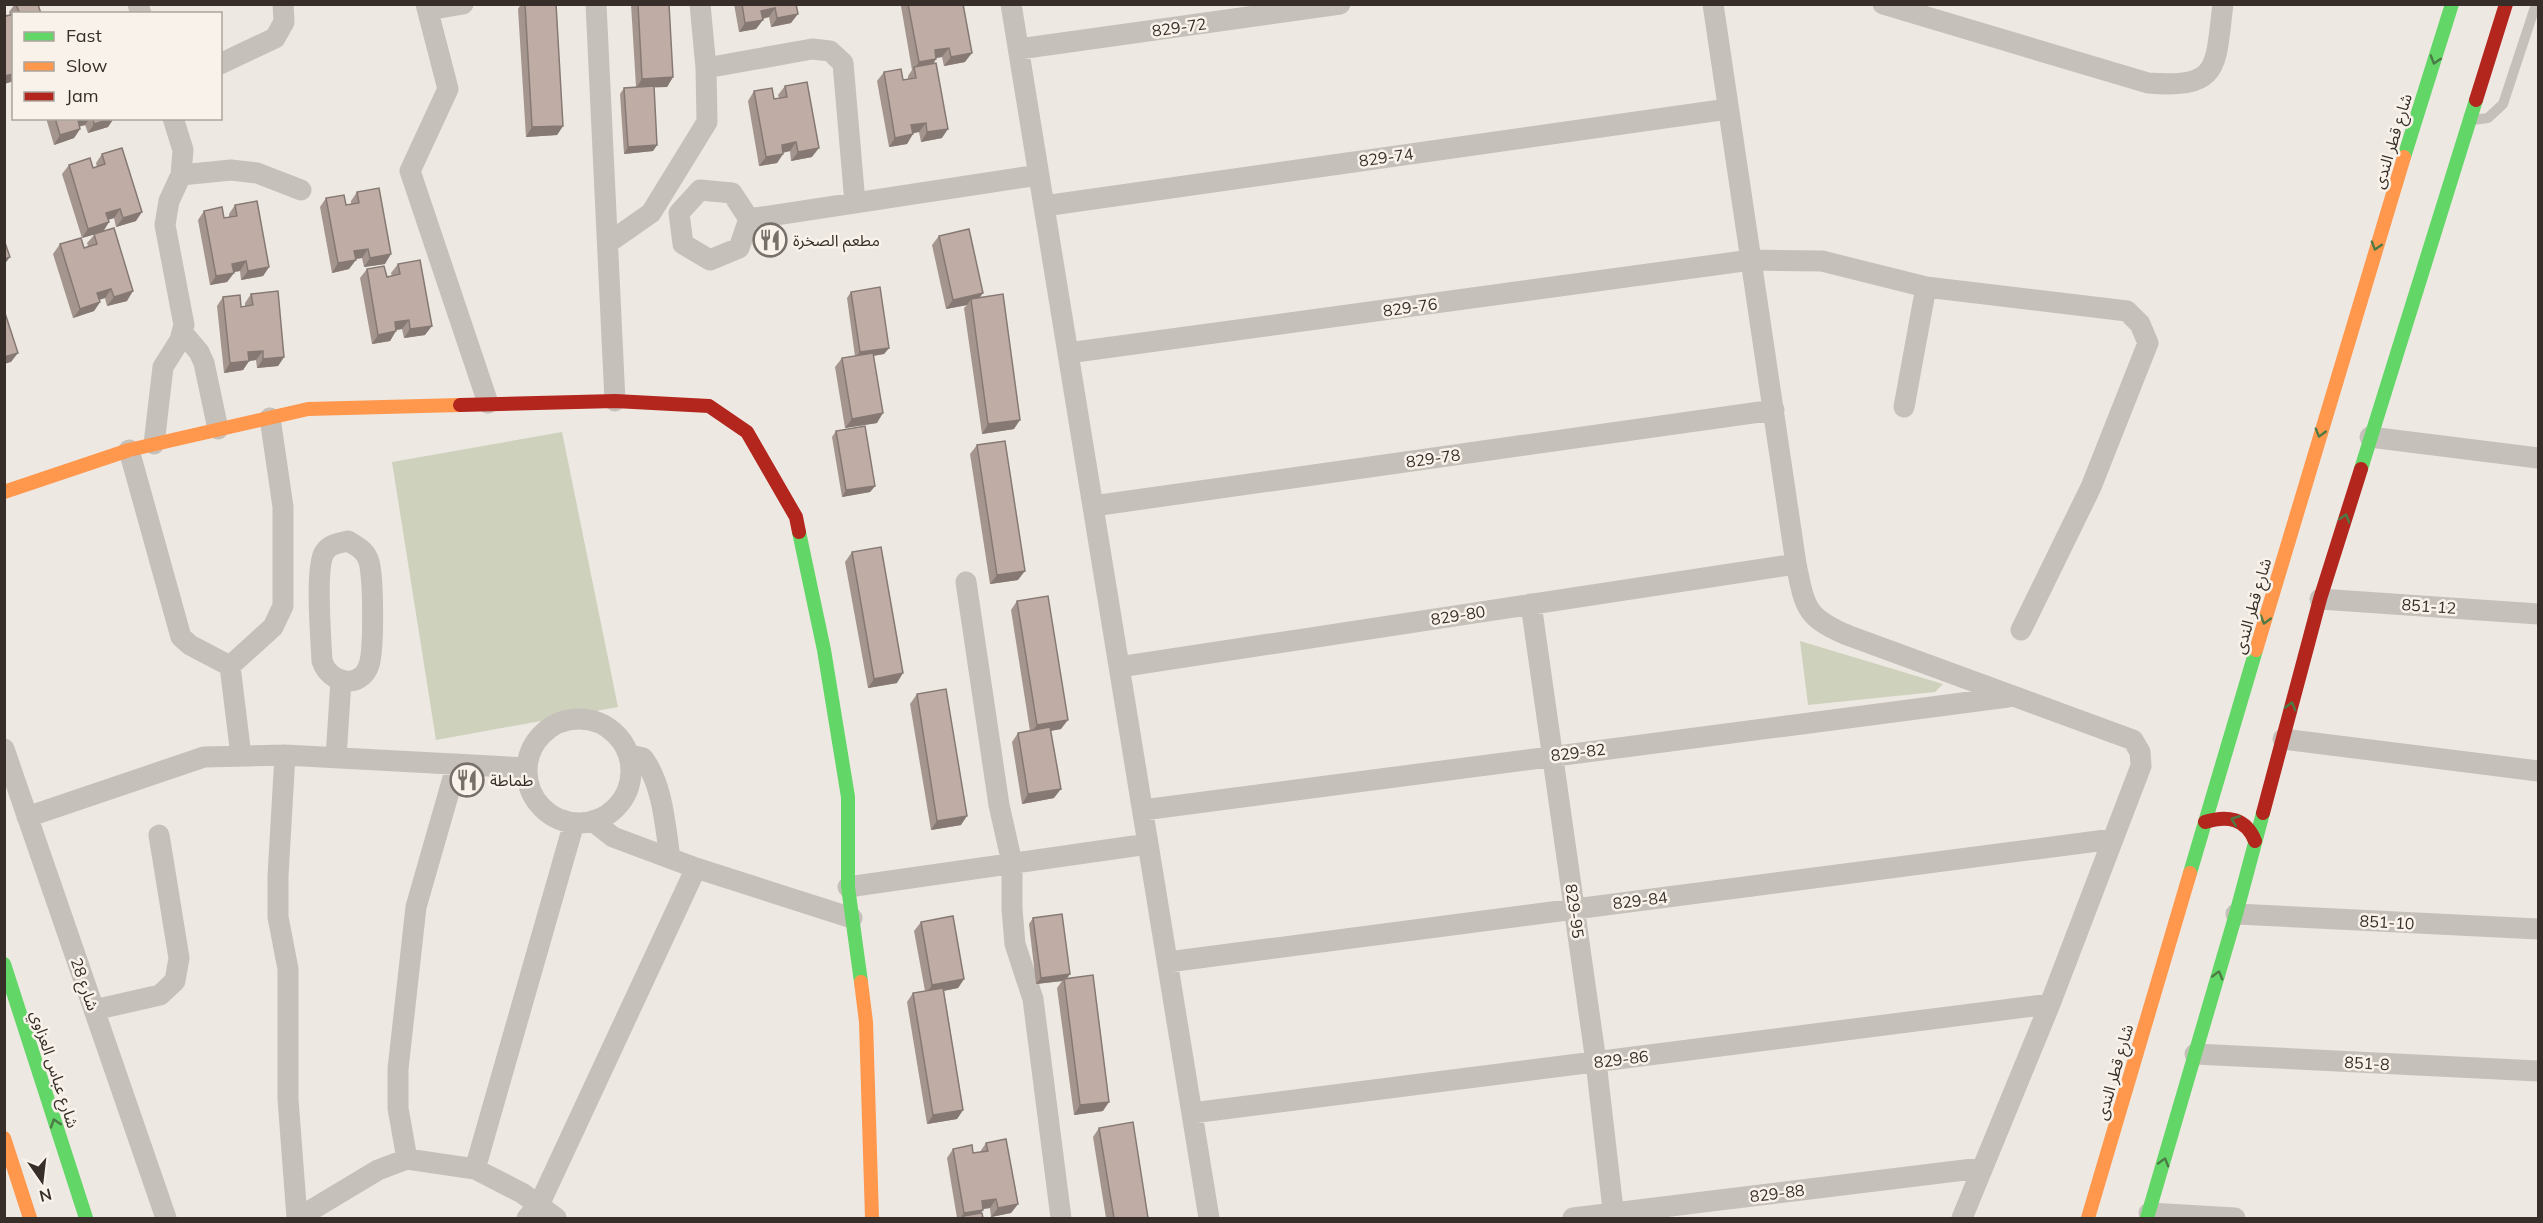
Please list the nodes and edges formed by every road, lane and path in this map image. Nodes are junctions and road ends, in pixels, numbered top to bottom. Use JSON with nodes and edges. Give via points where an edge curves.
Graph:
{"nodes":[{"id":1,"x":283,"y":4,"type":"edge"},
{"id":2,"x":463,"y":4,"type":"edge"},
{"id":3,"x":596,"y":4,"type":"edge"},
{"id":4,"x":700,"y":4,"type":"edge"},
{"id":5,"x":1011,"y":4,"type":"edge"},
{"id":6,"x":1340,"y":4,"type":"edge"},
{"id":7,"x":1713,"y":4,"type":"edge"},
{"id":8,"x":1883,"y":4,"type":"edge"},
{"id":9,"x":2223,"y":4,"type":"edge"},
{"id":10,"x":2452,"y":4,"type":"edge"},
{"id":11,"x":2506,"y":4,"type":"edge"},
{"id":12,"x":2536,"y":4,"type":"edge"},
{"id":13,"x":427,"y":7,"type":"edge"},
{"id":14,"x":1019,"y":49,"type":"junction"},
{"id":15,"x":222,"y":63,"type":"edge"},
{"id":16,"x":706,"y":68,"type":"junction"},
{"id":17,"x":1728,"y":108,"type":"junction"},
{"id":18,"x":174,"y":120,"type":"edge"},
{"id":19,"x":2470,"y":120,"type":"junction"},
{"id":20,"x":181,"y":175,"type":"junction"},
{"id":21,"x":1039,"y":175,"type":"junction"},
{"id":22,"x":302,"y":190,"type":"dead end"},
{"id":23,"x":855,"y":202,"type":"junction"},
{"id":24,"x":1044,"y":206,"type":"junction"},
{"id":25,"x":749,"y":219,"type":"dead end"},
{"id":26,"x":608,"y":243,"type":"junction"},
{"id":27,"x":1751,"y":260,"type":"junction"},
{"id":28,"x":1926,"y":287,"type":"junction"},
{"id":29,"x":182,"y":332,"type":"junction"},
{"id":30,"x":1068,"y":353,"type":"junction"},
{"id":31,"x":615,"y":402,"type":"junction"},
{"id":32,"x":488,"y":404,"type":"junction"},
{"id":33,"x":1904,"y":407,"type":"dead end"},
{"id":34,"x":1774,"y":410,"type":"junction"},
{"id":35,"x":270,"y":418,"type":"junction"},
{"id":36,"x":218,"y":429,"type":"junction"},
{"id":37,"x":2370,"y":437,"type":"junction"},
{"id":38,"x":154,"y":444,"type":"junction"},
{"id":39,"x":129,"y":450,"type":"junction"},
{"id":40,"x":2538,"y":458,"type":"edge"},
{"id":41,"x":4,"y":492,"type":"edge"},
{"id":42,"x":1093,"y":506,"type":"junction"},
{"id":43,"x":1796,"y":564,"type":"junction"},
{"id":44,"x":966,"y":582,"type":"dead end"},
{"id":45,"x":2320,"y":599,"type":"junction"},
{"id":46,"x":1531,"y":604,"type":"junction"},
{"id":47,"x":2538,"y":614,"type":"edge"},
{"id":48,"x":2021,"y":630,"type":"dead end"},
{"id":49,"x":230,"y":666,"type":"junction"},
{"id":50,"x":1119,"y":667,"type":"junction"},
{"id":51,"x":341,"y":680,"type":"junction"},
{"id":52,"x":2013,"y":696,"type":"junction"},
{"id":53,"x":2283,"y":739,"type":"junction"},
{"id":54,"x":4,"y":749,"type":"edge"},
{"id":55,"x":2226,"y":753,"type":"junction"},
{"id":56,"x":285,"y":755,"type":"junction"},
{"id":57,"x":630,"y":755,"type":"junction"},
{"id":58,"x":241,"y":756,"type":"junction"},
{"id":59,"x":1552,"y":756,"type":"junction"},
{"id":60,"x":336,"y":758,"type":"junction"},
{"id":61,"x":457,"y":764,"type":"junction"},
{"id":62,"x":2234,"y":765,"type":"dead end"},
{"id":63,"x":2275,"y":766,"type":"junction"},
{"id":64,"x":526,"y":768,"type":"junction"},
{"id":65,"x":2538,"y":771,"type":"edge"},
{"id":66,"x":2258,"y":774,"type":"dead end"},
{"id":67,"x":1143,"y":810,"type":"junction"},
{"id":68,"x":27,"y":817,"type":"junction"},
{"id":69,"x":2205,"y":822,"type":"junction"},
{"id":70,"x":584,"y":823,"type":"junction"},
{"id":71,"x":159,"y":835,"type":"dead end"},
{"id":72,"x":2113,"y":839,"type":"junction"},
{"id":73,"x":2255,"y":841,"type":"junction"},
{"id":74,"x":1148,"y":844,"type":"junction"},
{"id":75,"x":670,"y":858,"type":"junction"},
{"id":76,"x":1012,"y":863,"type":"junction"},
{"id":77,"x":696,"y":868,"type":"junction"},
{"id":78,"x":848,"y":887,"type":"junction"},
{"id":79,"x":1574,"y":909,"type":"junction"},
{"id":80,"x":2236,"y":914,"type":"junction"},
{"id":81,"x":852,"y":918,"type":"junction"},
{"id":82,"x":2538,"y":929,"type":"edge"},
{"id":83,"x":1167,"y":962,"type":"junction"},
{"id":84,"x":4,"y":964,"type":"edge"},
{"id":85,"x":2050,"y":1004,"type":"junction"},
{"id":86,"x":94,"y":1011,"type":"junction"},
{"id":87,"x":2195,"y":1054,"type":"junction"},
{"id":88,"x":1596,"y":1062,"type":"junction"},
{"id":89,"x":2538,"y":1071,"type":"edge"},
{"id":90,"x":1192,"y":1113,"type":"junction"},
{"id":91,"x":4,"y":1138,"type":"edge"},
{"id":92,"x":407,"y":1159,"type":"junction"},
{"id":93,"x":1981,"y":1168,"type":"junction"},
{"id":94,"x":475,"y":1169,"type":"junction"},
{"id":95,"x":4,"y":1178,"type":"edge"},
{"id":96,"x":533,"y":1212,"type":"edge"},
{"id":97,"x":1614,"y":1216,"type":"edge"},
{"id":98,"x":2148,"y":1216,"type":"edge"},
{"id":99,"x":22,"y":1218,"type":"edge"},
{"id":100,"x":30,"y":1218,"type":"edge"},
{"id":101,"x":86,"y":1218,"type":"edge"},
{"id":102,"x":166,"y":1218,"type":"edge"},
{"id":103,"x":298,"y":1218,"type":"edge"},
{"id":104,"x":556,"y":1218,"type":"edge"},
{"id":105,"x":872,"y":1218,"type":"edge"},
{"id":106,"x":1061,"y":1218,"type":"edge"},
{"id":107,"x":1209,"y":1218,"type":"edge"},
{"id":108,"x":1573,"y":1218,"type":"edge"},
{"id":109,"x":1962,"y":1218,"type":"edge"},
{"id":110,"x":2088,"y":1218,"type":"edge"},
{"id":111,"x":2235,"y":1218,"type":"edge"}],
"edges":[{"from":1,"to":15,"type":"street","via":[[284,22],[274,38]]},
{"from":2,"to":13,"type":"street"},
{"from":3,"to":26,"type":"street"},
{"from":4,"to":16,"type":"street"},
{"from":5,"to":14,"type":"street"},
{"from":6,"to":14,"type":"street","name":"829-72"},
{"from":7,"to":17,"type":"street"},
{"from":8,"to":9,"type":"street","via":[[2148,83],[2172,85],[2194,83],[2210,70]]},
{"from":10,"to":55,"type":"main road","name":"شارع قطر الندى","one_way":true,"via":[[2351,328]]},
{"from":11,"to":19,"type":"main road"},
{"from":12,"to":19,"type":"lane","via":[[2503,104],[2488,118]]},
{"from":13,"to":32,"type":"street","via":[[448,89],[410,171]]},
{"from":14,"to":21,"type":"street"},
{"from":16,"to":23,"type":"street","via":[[812,49],[830,51],[843,63]]},
{"from":16,"to":26,"type":"street","via":[[707,122],[651,213]]},
{"from":17,"to":24,"type":"street","name":"829-74"},
{"from":17,"to":27,"type":"street"},
{"from":18,"to":20,"type":"street","via":[[183,150]]},
{"from":19,"to":37,"type":"main road"},
{"from":20,"to":22,"type":"street","via":[[257,173]]},
{"from":20,"to":29,"type":"street","via":[[165,225],[184,325]]},
{"from":21,"to":23,"type":"street"},
{"from":21,"to":24,"type":"street"},
{"from":23,"to":25,"type":"street"},
{"from":24,"to":30,"type":"street"},
{"from":26,"to":31,"type":"street"},
{"from":27,"to":28,"type":"street","name":"829-76","via":[[1822,261]]},
{"from":27,"to":30,"type":"street","name":"829-76"},
{"from":27,"to":34,"type":"street"},
{"from":28,"to":33,"type":"street"},
{"from":28,"to":48,"type":"street","name":"829-76","via":[[2127,311],[2140,324],[2148,343],[2091,487]]},
{"from":29,"to":36,"type":"street","via":[[204,363]]},
{"from":29,"to":38,"type":"street","via":[[163,367]]},
{"from":30,"to":42,"type":"street"},
{"from":31,"to":32,"type":"main road"},
{"from":31,"to":78,"type":"main road","via":[[709,406],[747,432],[796,517],[824,650],[848,797]]},
{"from":32,"to":35,"type":"main road","via":[[308,409]]},
{"from":34,"to":42,"type":"street","name":"829-78"},
{"from":34,"to":43,"type":"street"},
{"from":35,"to":36,"type":"main road"},
{"from":35,"to":49,"type":"street","via":[[283,507],[284,606],[273,627]]},
{"from":36,"to":38,"type":"main road"},
{"from":37,"to":40,"type":"street"},
{"from":45,"to":37,"type":"main road","one_way":true},
{"from":38,"to":39,"type":"main road"},
{"from":39,"to":41,"type":"main road"},
{"from":39,"to":49,"type":"street","via":[[181,637]]},
{"from":42,"to":50,"type":"street"},
{"from":43,"to":46,"type":"street","name":"829-80"},
{"from":43,"to":52,"type":"street","via":[[1809,611],[1822,625]]},
{"from":44,"to":76,"type":"street","via":[[999,805]]},
{"from":45,"to":47,"type":"street","name":"851-12"},
{"from":53,"to":45,"type":"main road","one_way":true},
{"from":46,"to":50,"type":"street","name":"829-80"},
{"from":46,"to":59,"type":"street","name":"829-95"},
{"from":49,"to":58,"type":"street"},
{"from":50,"to":67,"type":"street"},
{"from":51,"to":51,"type":"street","via":[[362,676],[369,666],[371,652],[372,572],[361,548],[348,541],[332,545],[324,553],[321,569],[322,661],[325,671]]},
{"from":51,"to":60,"type":"street"},
{"from":52,"to":59,"type":"street","name":"829-82"},
{"from":52,"to":72,"type":"street","via":[[2133,740],[2140,752],[2141,766]]},
{"from":53,"to":63,"type":"main road"},
{"from":53,"to":65,"type":"street"},
{"from":54,"to":68,"type":"street","name":"شارع 28"},
{"from":55,"to":62,"type":"main road"},
{"from":55,"to":69,"type":"main road","name":"شارع قطر الندى"},
{"from":56,"to":58,"type":"street"},
{"from":56,"to":60,"type":"street"},
{"from":56,"to":103,"type":"street","via":[[278,917],[288,969],[288,1099]]},
{"from":57,"to":64,"type":"street","via":[[620,737],[603,724],[583,718],[562,721],[544,731],[531,748]]},
{"from":57,"to":70,"type":"street","via":[[632,776],[626,796],[613,812]]},
{"from":57,"to":75,"type":"street","via":[[643,758],[651,768]]},
{"from":58,"to":68,"type":"street","via":[[204,757]]},
{"from":59,"to":67,"type":"street","name":"829-82"},
{"from":59,"to":79,"type":"street","name":"829-95"},
{"from":60,"to":61,"type":"street"},
{"from":61,"to":64,"type":"street"},
{"from":61,"to":92,"type":"street","via":[[416,907],[399,1069],[398,1108]]},
{"from":63,"to":66,"type":"main road"},
{"from":63,"to":73,"type":"main road"},
{"from":64,"to":70,"type":"street","via":[[529,788],[539,806],[555,818]]},
{"from":67,"to":74,"type":"street"},
{"from":68,"to":86,"type":"street","name":"شارع 28"},
{"from":73,"to":69,"type":"main road","one_way":true,"via":[[2252,832],[2236,819],[2226,816]]},
{"from":69,"to":110,"type":"main road","name":"شارع قطر الندى"},
{"from":70,"to":75,"type":"street"},
{"from":70,"to":94,"type":"street"},
{"from":71,"to":86,"type":"street","via":[[179,958],[175,981],[160,995]]},
{"from":72,"to":79,"type":"street","name":"829-84"},
{"from":72,"to":85,"type":"street"},
{"from":73,"to":80,"type":"main road"},
{"from":74,"to":76,"type":"street"},
{"from":74,"to":83,"type":"street"},
{"from":75,"to":77,"type":"street"},
{"from":76,"to":78,"type":"street"},
{"from":76,"to":106,"type":"street","via":[[1015,944],[1033,999]]},
{"from":77,"to":81,"type":"street"},
{"from":77,"to":96,"type":"street"},
{"from":78,"to":81,"type":"main road"},
{"from":79,"to":83,"type":"street","name":"829-84"},
{"from":79,"to":88,"type":"street","name":"829-95"},
{"from":80,"to":82,"type":"street","name":"851-10"},
{"from":87,"to":80,"type":"main road","one_way":true},
{"from":81,"to":105,"type":"main road","via":[[866,1022]]},
{"from":83,"to":90,"type":"street"},
{"from":101,"to":84,"type":"main road","name":"شارع عباس العزاوي","one_way":true},
{"from":85,"to":88,"type":"street","name":"829-86"},
{"from":85,"to":93,"type":"street"},
{"from":86,"to":102,"type":"street","name":"شارع 28"},
{"from":87,"to":89,"type":"street","name":"851-8"},
{"from":98,"to":87,"type":"main road","one_way":true},
{"from":88,"to":90,"type":"street","name":"829-86"},
{"from":88,"to":97,"type":"street","name":"829-95"},
{"from":90,"to":107,"type":"street"},
{"from":91,"to":100,"type":"main road"},
{"from":92,"to":94,"type":"street"},
{"from":92,"to":103,"type":"street","via":[[378,1170]]},
{"from":93,"to":97,"type":"street","name":"829-88"},
{"from":93,"to":109,"type":"street"},
{"from":94,"to":96,"type":"street"},
{"from":95,"to":99,"type":"main road"},
{"from":96,"to":104,"type":"street"},
{"from":97,"to":108,"type":"street","name":"829-88"},
{"from":98,"to":111,"type":"street"}]}
